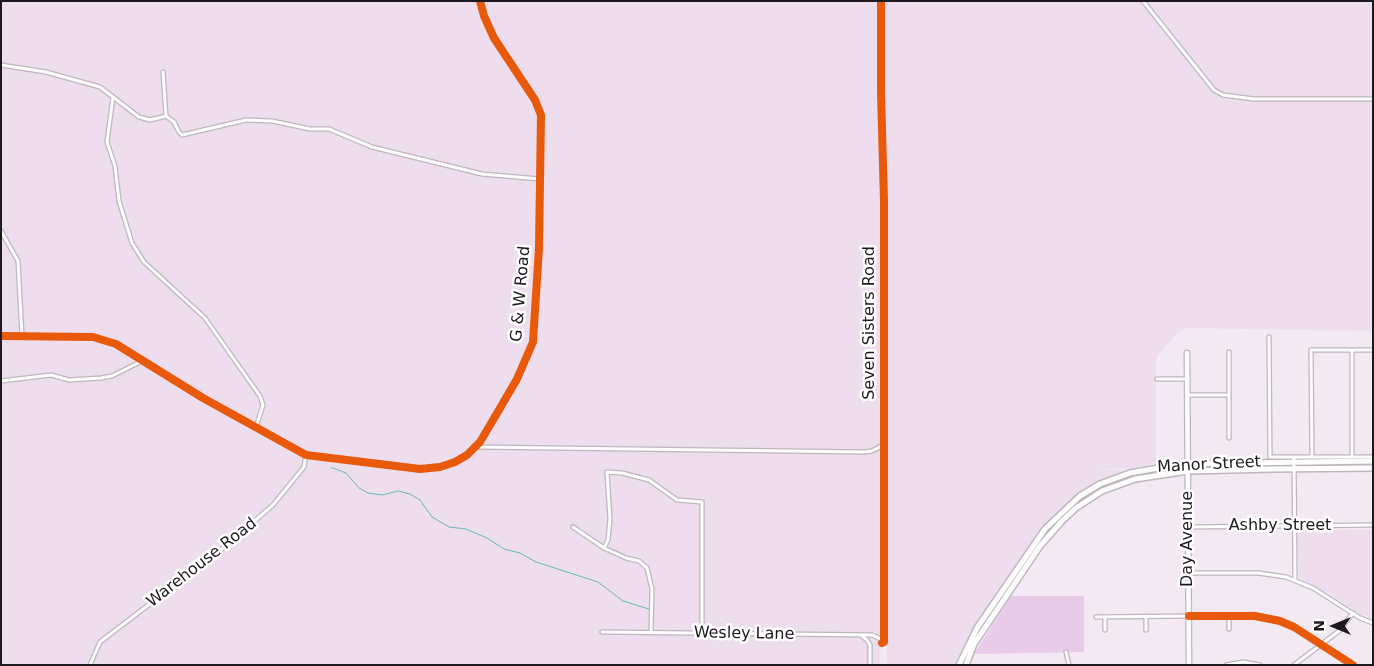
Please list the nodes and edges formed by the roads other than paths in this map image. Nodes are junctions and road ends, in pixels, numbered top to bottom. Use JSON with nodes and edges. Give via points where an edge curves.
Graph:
{"nodes":[{"id":1,"x":480,"y":1,"type":"edge"},
{"id":2,"x":881,"y":1,"type":"edge"},
{"id":3,"x":1143,"y":1,"type":"edge"},
{"id":4,"x":1,"y":65,"type":"edge"},
{"id":5,"x":164,"y":72,"type":"dead end"},
{"id":6,"x":113,"y":97,"type":"junction"},
{"id":7,"x":1373,"y":99,"type":"edge"},
{"id":8,"x":166,"y":116,"type":"junction"},
{"id":9,"x":540,"y":179,"type":"junction"},
{"id":10,"x":1,"y":231,"type":"edge"},
{"id":11,"x":1,"y":336,"type":"edge"},
{"id":12,"x":22,"y":336,"type":"junction"},
{"id":13,"x":1269,"y":337,"type":"dead end"},
{"id":14,"x":1352,"y":350,"type":"junction"},
{"id":15,"x":1373,"y":350,"type":"edge"},
{"id":16,"x":1229,"y":352,"type":"dead end"},
{"id":17,"x":1187,"y":353,"type":"dead end"},
{"id":18,"x":142,"y":361,"type":"junction"},
{"id":19,"x":1187,"y":378,"type":"junction"},
{"id":20,"x":1157,"y":379,"type":"dead end"},
{"id":21,"x":1,"y":381,"type":"edge"},
{"id":22,"x":1229,"y":395,"type":"junction"},
{"id":23,"x":1187,"y":396,"type":"junction"},
{"id":24,"x":256,"y":427,"type":"junction"},
{"id":25,"x":1230,"y":438,"type":"dead end"},
{"id":26,"x":884,"y":444,"type":"junction"},
{"id":27,"x":475,"y":447,"type":"junction"},
{"id":28,"x":306,"y":455,"type":"junction"},
{"id":29,"x":1312,"y":457,"type":"junction"},
{"id":30,"x":1352,"y":457,"type":"junction"},
{"id":31,"x":1373,"y":457,"type":"edge"},
{"id":32,"x":1294,"y":459,"type":"junction"},
{"id":33,"x":1373,"y":462,"type":"edge"},
{"id":34,"x":1188,"y":464,"type":"junction"},
{"id":35,"x":1373,"y":468,"type":"edge"},
{"id":36,"x":1294,"y":469,"type":"junction"},
{"id":37,"x":1188,"y":471,"type":"junction"},
{"id":38,"x":1373,"y":525,"type":"edge"},
{"id":39,"x":1294,"y":526,"type":"junction"},
{"id":40,"x":572,"y":527,"type":"dead end"},
{"id":41,"x":1188,"y":527,"type":"junction"},
{"id":42,"x":604,"y":548,"type":"junction"},
{"id":43,"x":1188,"y":573,"type":"junction"},
{"id":44,"x":1295,"y":580,"type":"junction"},
{"id":45,"x":1353,"y":613,"type":"junction"},
{"id":46,"x":1146,"y":616,"type":"junction"},
{"id":47,"x":1189,"y":616,"type":"junction"},
{"id":48,"x":1229,"y":616,"type":"junction"},
{"id":49,"x":1096,"y":617,"type":"dead end"},
{"id":50,"x":1105,"y":617,"type":"junction"},
{"id":51,"x":1373,"y":623,"type":"edge"},
{"id":52,"x":1229,"y":629,"type":"dead end"},
{"id":53,"x":1105,"y":630,"type":"dead end"},
{"id":54,"x":1146,"y":630,"type":"dead end"},
{"id":55,"x":602,"y":632,"type":"dead end"},
{"id":56,"x":651,"y":632,"type":"junction"},
{"id":57,"x":702,"y":633,"type":"junction"},
{"id":58,"x":862,"y":636,"type":"junction"},
{"id":59,"x":882,"y":643,"type":"joint"},
{"id":60,"x":1322,"y":644,"type":"junction"},
{"id":61,"x":1066,"y":652,"type":"dead end"},
{"id":62,"x":90,"y":665,"type":"edge"},
{"id":63,"x":870,"y":665,"type":"edge"},
{"id":64,"x":959,"y":665,"type":"edge"},
{"id":65,"x":966,"y":665,"type":"edge"},
{"id":66,"x":1069,"y":665,"type":"edge"},
{"id":67,"x":1189,"y":665,"type":"edge"},
{"id":68,"x":1226,"y":665,"type":"edge"},
{"id":69,"x":1260,"y":665,"type":"edge"},
{"id":70,"x":1294,"y":665,"type":"edge"},
{"id":71,"x":1353,"y":665,"type":"edge"}],
"edges":[{"from":1,"to":9,"type":"street","name":"G & W Road","via":[[494,38],[535,100],[541,115]]},
{"from":2,"to":26,"type":"street","name":"Seven Sisters Road"},
{"from":3,"to":7,"type":"street","via":[[1207,82],[1223,95],[1254,99]]},
{"from":4,"to":6,"type":"street","via":[[59,74],[100,87]]},
{"from":5,"to":8,"type":"street"},
{"from":6,"to":8,"type":"street","via":[[145,120]]},
{"from":6,"to":24,"type":"street","via":[[107,142],[115,166],[119,201],[132,243],[144,262],[204,318],[260,396],[263,406]]},
{"from":8,"to":9,"type":"street","via":[[182,135],[246,120],[272,121],[310,129],[329,129],[372,147],[482,174]]},
{"from":9,"to":27,"type":"street","name":"G & W Road","via":[[533,342],[517,378]]},
{"from":10,"to":12,"type":"street","via":[[18,260]]},
{"from":11,"to":12,"type":"street","name":"G & W Road"},
{"from":12,"to":18,"type":"street","name":"G & W Road","via":[[100,338]]},
{"from":13,"to":32,"type":"street","via":[[1270,457]]},
{"from":14,"to":15,"type":"street"},
{"from":14,"to":29,"type":"street","via":[[1311,350]]},
{"from":14,"to":30,"type":"street"},
{"from":16,"to":22,"type":"street"},
{"from":17,"to":19,"type":"street","name":"Day Avenue"},
{"from":18,"to":21,"type":"street","via":[[101,378],[69,380],[51,375]]},
{"from":18,"to":24,"type":"street","name":"G & W Road"},
{"from":19,"to":20,"type":"street"},
{"from":19,"to":23,"type":"street","name":"Day Avenue"},
{"from":22,"to":23,"type":"street"},
{"from":22,"to":25,"type":"street"},
{"from":23,"to":34,"type":"street","name":"Day Avenue"},
{"from":24,"to":28,"type":"street","name":"G & W Road"},
{"from":26,"to":27,"type":"street","via":[[865,452]]},
{"from":26,"to":59,"type":"street","name":"Seven Sisters Road"},
{"from":27,"to":28,"type":"street","name":"G & W Road","via":[[455,462],[420,469]]},
{"from":28,"to":62,"type":"street","name":"Warehouse Road","via":[[304,467],[273,505],[227,545],[100,642]]},
{"from":29,"to":30,"type":"street"},
{"from":29,"to":32,"type":"street"},
{"from":30,"to":31,"type":"street"},
{"from":32,"to":33,"type":"main road","name":"Manor Street"},
{"from":32,"to":34,"type":"main road","name":"Manor Street"},
{"from":32,"to":36,"type":"street"},
{"from":34,"to":37,"type":"street","name":"Day Avenue"},
{"from":34,"to":64,"type":"main road","name":"Manor Street","via":[[1113,478],[1080,496],[1045,528],[977,628]]},
{"from":35,"to":36,"type":"main road","name":"Manor Street"},
{"from":36,"to":37,"type":"main road","name":"Manor Street"},
{"from":36,"to":39,"type":"street"},
{"from":37,"to":41,"type":"street","name":"Day Avenue"},
{"from":37,"to":65,"type":"main road","name":"Manor Street","via":[[1127,481],[1102,491],[1076,508],[1040,546],[974,644]]},
{"from":38,"to":39,"type":"street","name":"Ashby Street"},
{"from":39,"to":41,"type":"street","name":"Ashby Street"},
{"from":39,"to":44,"type":"street"},
{"from":40,"to":42,"type":"street"},
{"from":41,"to":43,"type":"street","name":"Day Avenue"},
{"from":42,"to":56,"type":"street","via":[[639,561],[648,568],[652,589]]},
{"from":42,"to":57,"type":"street","via":[[610,519],[607,472],[649,480],[677,500],[702,502]]},
{"from":43,"to":44,"type":"street","via":[[1258,573]]},
{"from":43,"to":47,"type":"street","name":"Day Avenue"},
{"from":44,"to":45,"type":"street"},
{"from":45,"to":51,"type":"street"},
{"from":45,"to":60,"type":"street","via":[[1339,631]]},
{"from":46,"to":47,"type":"street"},
{"from":46,"to":50,"type":"street"},
{"from":46,"to":54,"type":"street"},
{"from":47,"to":48,"type":"street"},
{"from":47,"to":67,"type":"street","name":"Day Avenue"},
{"from":48,"to":52,"type":"street"},
{"from":48,"to":60,"type":"street","via":[[1263,616],[1280,621]]},
{"from":49,"to":50,"type":"street"},
{"from":50,"to":53,"type":"street"},
{"from":55,"to":56,"type":"street","name":"Wesley Lane"},
{"from":56,"to":57,"type":"street","name":"Wesley Lane"},
{"from":57,"to":58,"type":"street","name":"Wesley Lane"},
{"from":58,"to":59,"type":"street","name":"Wesley Lane","via":[[874,636]]},
{"from":58,"to":63,"type":"street","via":[[870,645]]},
{"from":60,"to":70,"type":"street"},
{"from":60,"to":71,"type":"street"},
{"from":61,"to":66,"type":"street"},
{"from":68,"to":69,"type":"street","via":[[1243,662]]}]}
